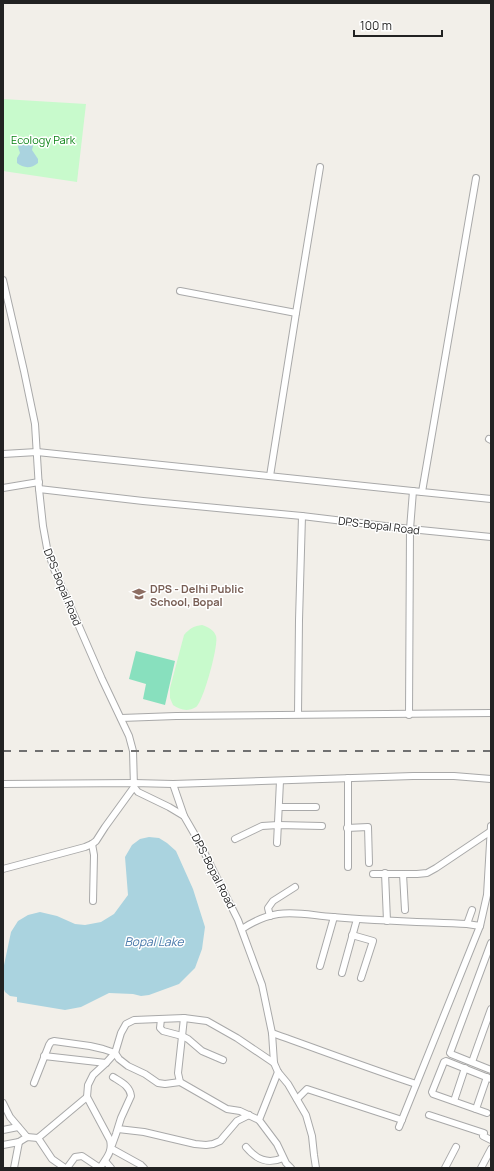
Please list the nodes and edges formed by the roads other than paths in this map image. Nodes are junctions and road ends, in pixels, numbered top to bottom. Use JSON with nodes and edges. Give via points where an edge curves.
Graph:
{"nodes":[{"id":1,"x":320,"y":167,"type":"dead end"},
{"id":2,"x":476,"y":178,"type":"dead end"},
{"id":3,"x":3,"y":280,"type":"edge"},
{"id":4,"x":180,"y":291,"type":"dead end"},
{"id":5,"x":296,"y":312,"type":"junction"},
{"id":6,"x":37,"y":452,"type":"junction"},
{"id":7,"x":3,"y":454,"type":"edge"},
{"id":8,"x":270,"y":476,"type":"junction"},
{"id":9,"x":39,"y":485,"type":"junction"},
{"id":10,"x":3,"y":488,"type":"edge"},
{"id":11,"x":413,"y":491,"type":"junction"},
{"id":12,"x":422,"y":492,"type":"junction"},
{"id":13,"x":491,"y":499,"type":"edge"},
{"id":14,"x":302,"y":516,"type":"junction"},
{"id":15,"x":410,"y":529,"type":"junction"},
{"id":16,"x":491,"y":537,"type":"edge"},
{"id":17,"x":491,"y":713,"type":"edge"},
{"id":18,"x":298,"y":714,"type":"junction"},
{"id":19,"x":409,"y":715,"type":"junction"},
{"id":20,"x":121,"y":718,"type":"junction"},
{"id":21,"x":348,"y":778,"type":"junction"},
{"id":22,"x":491,"y":779,"type":"edge"},
{"id":23,"x":280,"y":781,"type":"junction"},
{"id":24,"x":3,"y":784,"type":"edge"},
{"id":25,"x":173,"y":784,"type":"junction"},
{"id":26,"x":134,"y":785,"type":"junction"},
{"id":27,"x":279,"y":807,"type":"junction"},
{"id":28,"x":316,"y":807,"type":"dead end"},
{"id":29,"x":184,"y":816,"type":"junction"},
{"id":30,"x":278,"y":825,"type":"junction"},
{"id":31,"x":322,"y":826,"type":"dead end"},
{"id":32,"x":491,"y":826,"type":"edge"},
{"id":33,"x":347,"y":828,"type":"junction"},
{"id":34,"x":491,"y":831,"type":"edge"},
{"id":35,"x":235,"y":839,"type":"dead end"},
{"id":36,"x":277,"y":843,"type":"dead end"},
{"id":37,"x":92,"y":844,"type":"junction"},
{"id":38,"x":368,"y":863,"type":"dead end"},
{"id":39,"x":348,"y":867,"type":"dead end"},
{"id":40,"x":3,"y":869,"type":"edge"},
{"id":41,"x":385,"y":873,"type":"junction"},
{"id":42,"x":373,"y":874,"type":"dead end"},
{"id":43,"x":403,"y":874,"type":"junction"},
{"id":44,"x":490,"y":879,"type":"edge"},
{"id":45,"x":295,"y":887,"type":"dead end"},
{"id":46,"x":93,"y":901,"type":"dead end"},
{"id":47,"x":405,"y":910,"type":"dead end"},
{"id":48,"x":472,"y":910,"type":"dead end"},
{"id":49,"x":270,"y":916,"type":"junction"},
{"id":50,"x":334,"y":917,"type":"junction"},
{"id":51,"x":357,"y":918,"type":"junction"},
{"id":52,"x":387,"y":921,"type":"junction"},
{"id":53,"x":467,"y":924,"type":"junction"},
{"id":54,"x":480,"y":926,"type":"junction"},
{"id":55,"x":242,"y":929,"type":"junction"},
{"id":56,"x":352,"y":935,"type":"junction"},
{"id":57,"x":491,"y":943,"type":"edge"},
{"id":58,"x":320,"y":966,"type":"dead end"},
{"id":59,"x":342,"y":973,"type":"dead end"},
{"id":60,"x":362,"y":978,"type":"dead end"},
{"id":61,"x":491,"y":1009,"type":"edge"},
{"id":62,"x":184,"y":1018,"type":"junction"},
{"id":63,"x":161,"y":1019,"type":"junction"},
{"id":64,"x":272,"y":1033,"type":"junction"},
{"id":65,"x":182,"y":1036,"type":"junction"},
{"id":66,"x":115,"y":1053,"type":"junction"},
{"id":67,"x":44,"y":1056,"type":"junction"},
{"id":68,"x":223,"y":1060,"type":"dead end"},
{"id":69,"x":472,"y":1062,"type":"junction"},
{"id":70,"x":106,"y":1063,"type":"junction"},
{"id":71,"x":274,"y":1063,"type":"junction"},
{"id":72,"x":465,"y":1068,"type":"junction"},
{"id":73,"x":491,"y":1070,"type":"edge"},
{"id":74,"x":278,"y":1072,"type":"junction"},
{"id":75,"x":113,"y":1077,"type":"dead end"},
{"id":76,"x":489,"y":1078,"type":"edge"},
{"id":77,"x":180,"y":1082,"type":"junction"},
{"id":78,"x":34,"y":1083,"type":"dead end"},
{"id":79,"x":416,"y":1084,"type":"junction"},
{"id":80,"x":87,"y":1097,"type":"junction"},
{"id":81,"x":297,"y":1099,"type":"junction"},
{"id":82,"x":454,"y":1102,"type":"junction"},
{"id":83,"x":3,"y":1103,"type":"edge"},
{"id":84,"x":476,"y":1109,"type":"junction"},
{"id":85,"x":487,"y":1113,"type":"dead end"},
{"id":86,"x":249,"y":1115,"type":"junction"},
{"id":87,"x":429,"y":1115,"type":"dead end"},
{"id":88,"x":259,"y":1120,"type":"junction"},
{"id":89,"x":402,"y":1120,"type":"junction"},
{"id":90,"x":18,"y":1127,"type":"junction"},
{"id":91,"x":399,"y":1127,"type":"dead end"},
{"id":92,"x":118,"y":1129,"type":"junction"},
{"id":93,"x":3,"y":1130,"type":"edge"},
{"id":94,"x":27,"y":1137,"type":"junction"},
{"id":95,"x":38,"y":1138,"type":"junction"},
{"id":96,"x":491,"y":1140,"type":"edge"},
{"id":97,"x":19,"y":1142,"type":"junction"},
{"id":98,"x":3,"y":1145,"type":"edge"},
{"id":99,"x":112,"y":1147,"type":"junction"},
{"id":100,"x":246,"y":1147,"type":"dead end"},
{"id":101,"x":456,"y":1147,"type":"dead end"},
{"id":102,"x":491,"y":1149,"type":"edge"},
{"id":103,"x":284,"y":1158,"type":"junction"},
{"id":104,"x":105,"y":1161,"type":"junction"},
{"id":105,"x":267,"y":1161,"type":"junction"},
{"id":106,"x":14,"y":1168,"type":"edge"},
{"id":107,"x":66,"y":1168,"type":"edge"},
{"id":108,"x":100,"y":1168,"type":"edge"},
{"id":109,"x":111,"y":1168,"type":"edge"},
{"id":110,"x":144,"y":1168,"type":"edge"},
{"id":111,"x":263,"y":1168,"type":"edge"},
{"id":112,"x":291,"y":1168,"type":"edge"},
{"id":113,"x":316,"y":1168,"type":"edge"},
{"id":114,"x":445,"y":1168,"type":"edge"},
{"id":115,"x":481,"y":1168,"type":"edge"}],
"edges":[{"from":1,"to":5,"type":"street"},
{"from":2,"to":12,"type":"street"},
{"from":3,"to":6,"type":"street","via":[[35,424]]},
{"from":4,"to":5,"type":"street"},
{"from":5,"to":8,"type":"street"},
{"from":6,"to":7,"type":"street"},
{"from":6,"to":8,"type":"street"},
{"from":6,"to":9,"type":"street"},
{"from":8,"to":11,"type":"street"},
{"from":9,"to":10,"type":"street"},
{"from":9,"to":14,"type":"street","name":"DPS-Bopal Road","via":[[142,501]]},
{"from":9,"to":20,"type":"street","name":"DPS-Bopal Road","via":[[47,548],[54,569]]},
{"from":11,"to":12,"type":"street"},
{"from":11,"to":15,"type":"street"},
{"from":12,"to":13,"type":"street"},
{"from":14,"to":15,"type":"street","name":"DPS-Bopal Road"},
{"from":14,"to":18,"type":"street"},
{"from":15,"to":16,"type":"street","name":"DPS-Bopal Road"},
{"from":15,"to":19,"type":"street"},
{"from":17,"to":19,"type":"street"},
{"from":18,"to":19,"type":"street"},
{"from":18,"to":20,"type":"street"},
{"from":20,"to":26,"type":"street","name":"DPS-Bopal Road","via":[[133,751]]},
{"from":21,"to":22,"type":"street","via":[[447,776]]},
{"from":21,"to":23,"type":"street"},
{"from":21,"to":33,"type":"street"},
{"from":23,"to":25,"type":"street"},
{"from":23,"to":27,"type":"street"},
{"from":24,"to":26,"type":"street"},
{"from":25,"to":26,"type":"street"},
{"from":25,"to":29,"type":"street"},
{"from":26,"to":29,"type":"street","name":"DPS-Bopal Road","via":[[138,792]]},
{"from":26,"to":37,"type":"street"},
{"from":27,"to":28,"type":"street"},
{"from":27,"to":30,"type":"street"},
{"from":29,"to":55,"type":"street","name":"DPS-Bopal Road","via":[[221,883]]},
{"from":30,"to":31,"type":"street"},
{"from":30,"to":35,"type":"street","via":[[262,826]]},
{"from":30,"to":36,"type":"street"},
{"from":32,"to":34,"type":"street"},
{"from":33,"to":38,"type":"street","via":[[368,827]]},
{"from":33,"to":39,"type":"street"},
{"from":34,"to":43,"type":"street","via":[[436,868],[417,874]]},
{"from":34,"to":44,"type":"street"},
{"from":37,"to":40,"type":"street"},
{"from":37,"to":46,"type":"street"},
{"from":41,"to":42,"type":"street"},
{"from":41,"to":43,"type":"street"},
{"from":41,"to":52,"type":"street"},
{"from":43,"to":47,"type":"street"},
{"from":44,"to":54,"type":"street"},
{"from":45,"to":49,"type":"street","via":[[273,901],[268,908]]},
{"from":48,"to":53,"type":"street"},
{"from":49,"to":50,"type":"street","via":[[301,913]]},
{"from":49,"to":55,"type":"street","via":[[252,922]]},
{"from":50,"to":51,"type":"street"},
{"from":50,"to":58,"type":"street"},
{"from":51,"to":52,"type":"street"},
{"from":51,"to":56,"type":"street"},
{"from":52,"to":53,"type":"street"},
{"from":53,"to":54,"type":"street"},
{"from":54,"to":79,"type":"street"},
{"from":55,"to":64,"type":"street","name":"DPS-Bopal Road","via":[[262,985]]},
{"from":56,"to":59,"type":"street"},
{"from":56,"to":60,"type":"street","via":[[373,941]]},
{"from":57,"to":69,"type":"street","via":[[450,1053]]},
{"from":61,"to":69,"type":"street"},
{"from":62,"to":63,"type":"street"},
{"from":62,"to":65,"type":"street"},
{"from":62,"to":71,"type":"street","via":[[207,1021]]},
{"from":63,"to":65,"type":"street","via":[[160,1028],[163,1031]]},
{"from":63,"to":66,"type":"street","via":[[134,1020],[126,1024]]},
{"from":64,"to":71,"type":"street","name":"DPS-Bopal Road"},
{"from":64,"to":79,"type":"street"},
{"from":65,"to":68,"type":"street","via":[[202,1051]]},
{"from":65,"to":77,"type":"street","via":[[178,1073]]},
{"from":66,"to":67,"type":"street","via":[[98,1047],[51,1042]]},
{"from":66,"to":70,"type":"street"},
{"from":66,"to":77,"type":"street","via":[[128,1066],[158,1083]]},
{"from":67,"to":70,"type":"street"},
{"from":67,"to":78,"type":"street"},
{"from":69,"to":73,"type":"street"},
{"from":70,"to":80,"type":"street","via":[[93,1075]]},
{"from":71,"to":74,"type":"street"},
{"from":72,"to":76,"type":"street"},
{"from":72,"to":82,"type":"street"},
{"from":72,"to":82,"type":"street","via":[[444,1062],[432,1092]]},
{"from":74,"to":81,"type":"street"},
{"from":74,"to":88,"type":"street"},
{"from":75,"to":92,"type":"street","via":[[129,1088],[132,1096]]},
{"from":76,"to":84,"type":"street"},
{"from":77,"to":86,"type":"street","via":[[227,1110],[240,1110]]},
{"from":79,"to":89,"type":"street"},
{"from":80,"to":95,"type":"street"},
{"from":80,"to":99,"type":"street"},
{"from":81,"to":89,"type":"street","via":[[307,1089]]},
{"from":81,"to":113,"type":"street","via":[[306,1115],[312,1136]]},
{"from":82,"to":84,"type":"street"},
{"from":83,"to":90,"type":"street"},
{"from":84,"to":85,"type":"street"},
{"from":86,"to":88,"type":"street"},
{"from":86,"to":92,"type":"street","via":[[237,1121],[220,1141],[206,1145]]},
{"from":87,"to":96,"type":"street","via":[[484,1134],[483,1136]]},
{"from":88,"to":103,"type":"street"},
{"from":89,"to":91,"type":"street"},
{"from":90,"to":93,"type":"street"},
{"from":90,"to":94,"type":"street"},
{"from":92,"to":99,"type":"street"},
{"from":94,"to":95,"type":"street"},
{"from":94,"to":97,"type":"street"},
{"from":95,"to":107,"type":"street","via":[[52,1159]]},
{"from":97,"to":98,"type":"street"},
{"from":97,"to":106,"type":"street"},
{"from":99,"to":104,"type":"street"},
{"from":99,"to":110,"type":"street"},
{"from":100,"to":105,"type":"street","via":[[253,1155]]},
{"from":101,"to":114,"type":"street"},
{"from":102,"to":115,"type":"street"},
{"from":103,"to":105,"type":"street"},
{"from":103,"to":112,"type":"street"},
{"from":104,"to":108,"type":"street"},
{"from":104,"to":109,"type":"street"},
{"from":105,"to":111,"type":"street"},
{"from":107,"to":108,"type":"street","via":[[75,1157],[82,1156]]}]}
